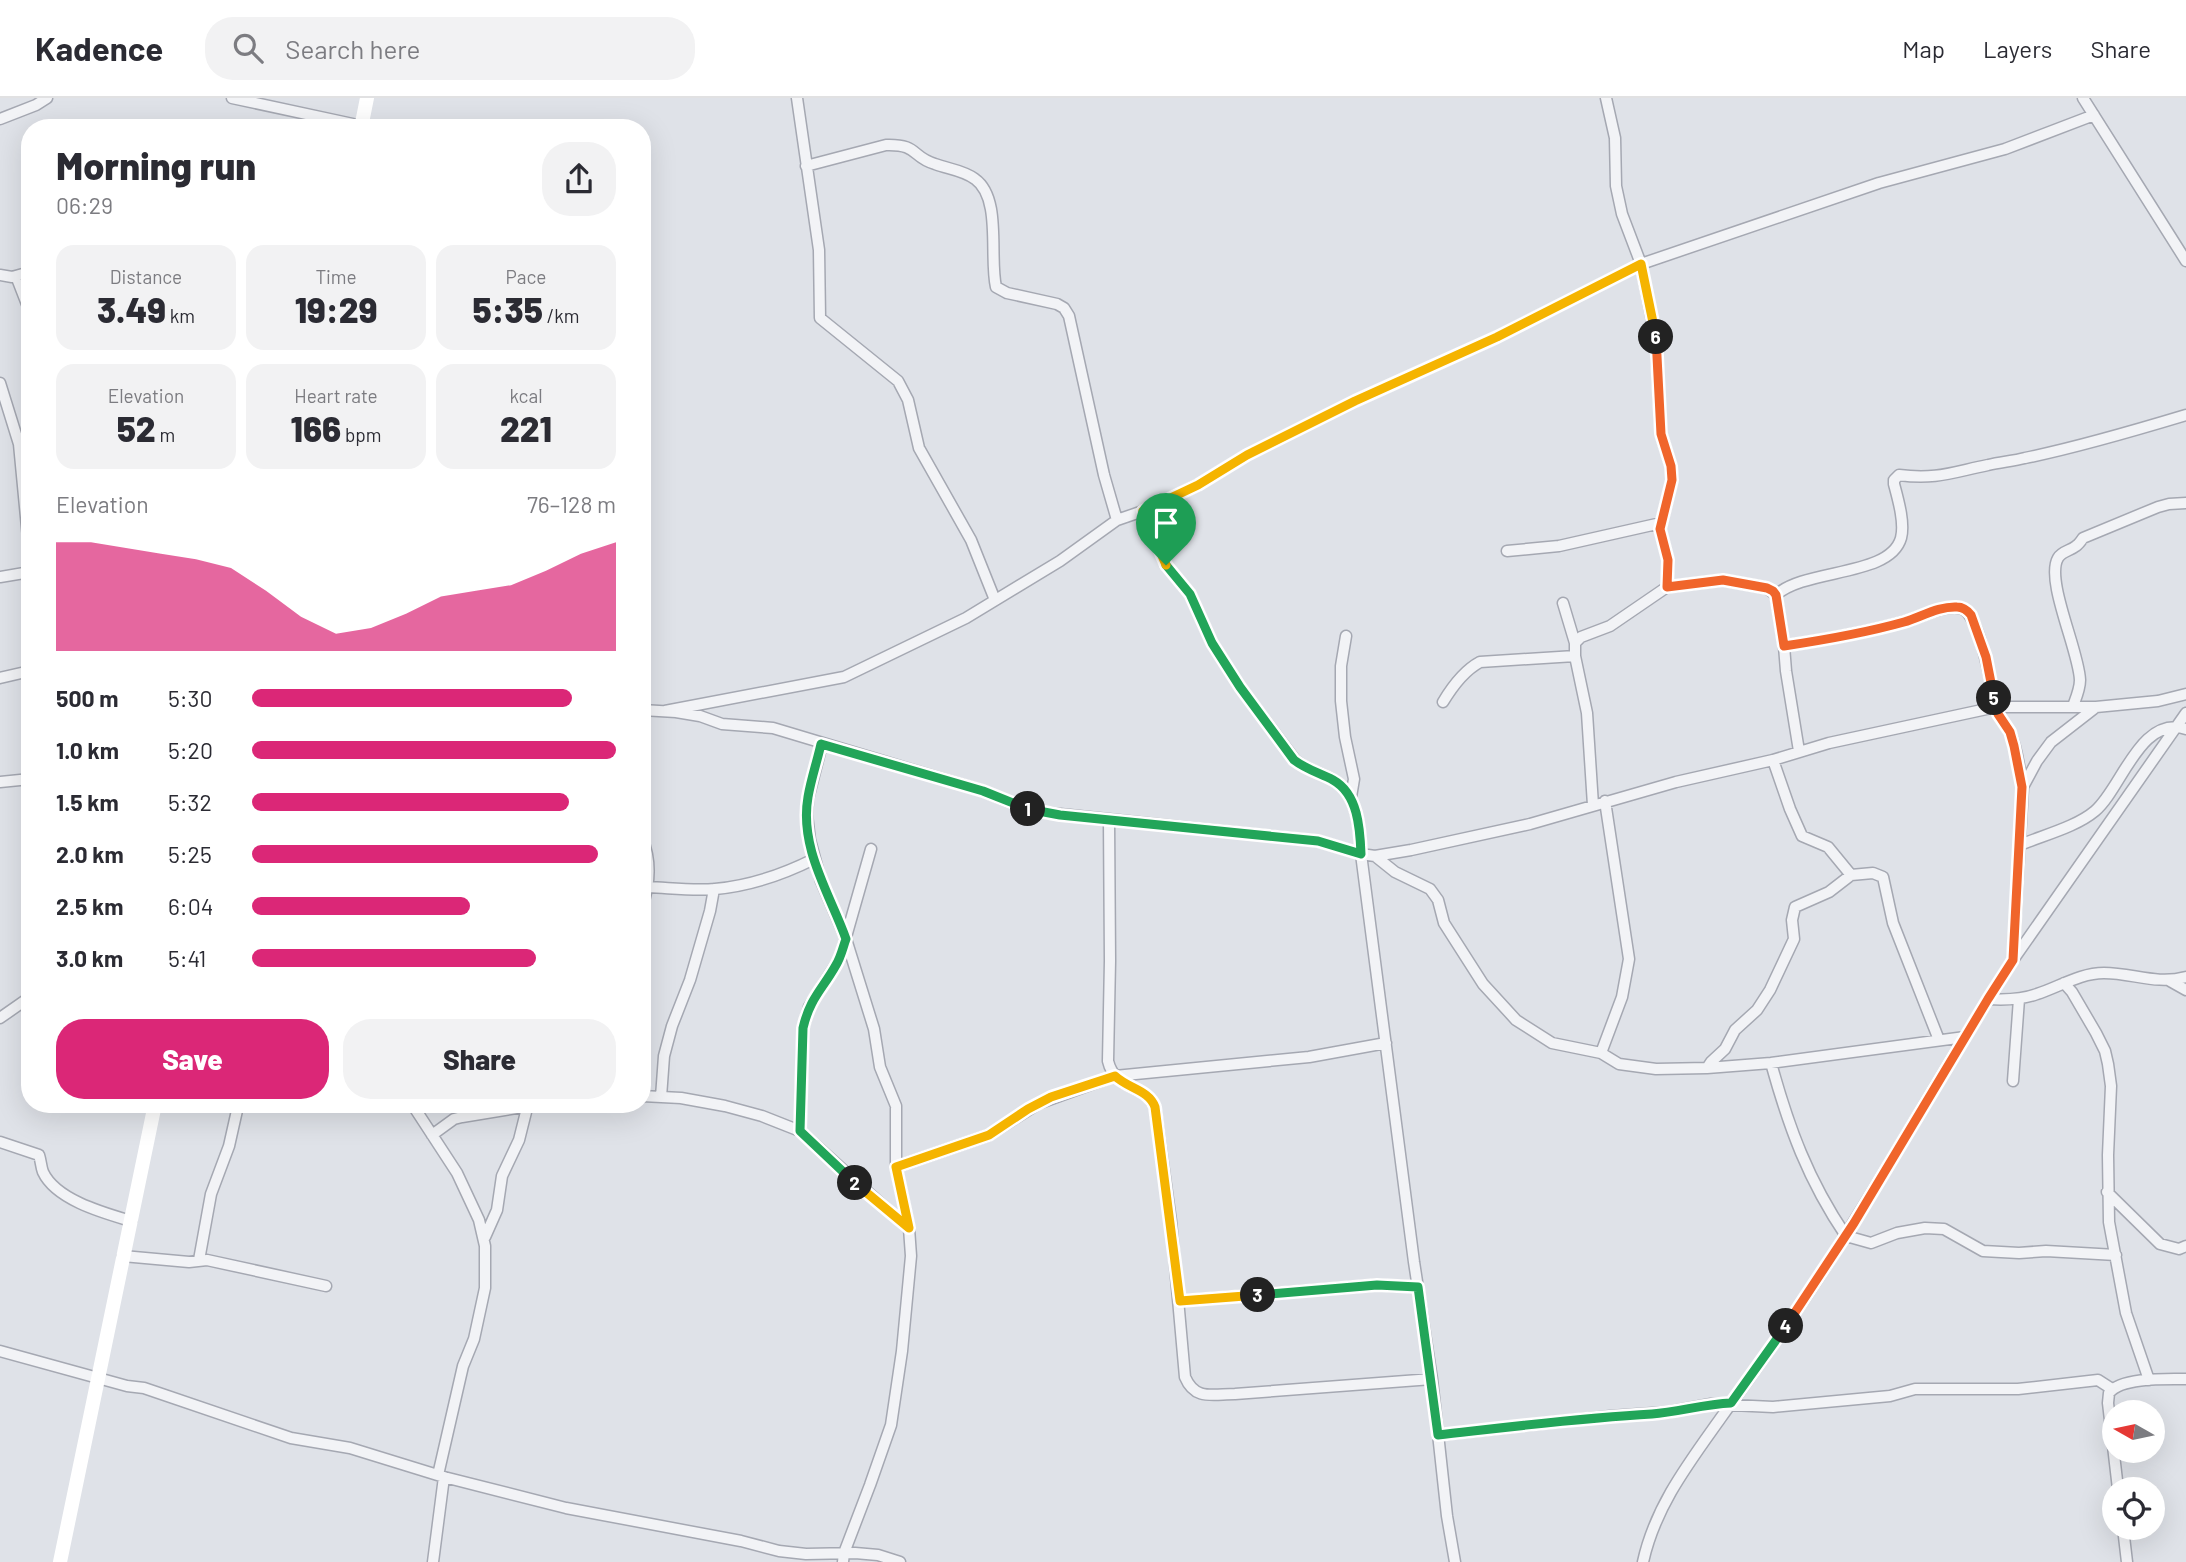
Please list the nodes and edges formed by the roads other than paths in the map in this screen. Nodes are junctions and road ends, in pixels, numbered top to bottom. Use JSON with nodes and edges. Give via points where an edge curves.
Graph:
{"nodes":[{"id":1,"x":47,"y":98,"type":"edge"},
{"id":2,"x":232,"y":98,"type":"edge"},
{"id":3,"x":359,"y":98,"type":"edge"},
{"id":4,"x":368,"y":98,"type":"edge"},
{"id":5,"x":797,"y":98,"type":"edge"},
{"id":6,"x":1606,"y":98,"type":"edge"},
{"id":7,"x":2083,"y":98,"type":"edge"},
{"id":8,"x":2094,"y":115,"type":"junction"},
{"id":9,"x":0,"y":119,"type":"edge"},
{"id":10,"x":326,"y":119,"type":"edge"},
{"id":11,"x":358,"y":119,"type":"edge"},
{"id":12,"x":360,"y":119,"type":"edge"},
{"id":13,"x":806,"y":166,"type":"junction"},
{"id":14,"x":2186,"y":261,"type":"edge"},
{"id":15,"x":1641,"y":264,"type":"junction"},
{"id":16,"x":0,"y":275,"type":"edge"},
{"id":17,"x":21,"y":275,"type":"edge"},
{"id":18,"x":16,"y":276,"type":"junction"},
{"id":19,"x":21,"y":289,"type":"edge"},
{"id":20,"x":0,"y":383,"type":"edge"},
{"id":21,"x":2186,"y":415,"type":"edge"},
{"id":22,"x":21,"y":465,"type":"edge"},
{"id":23,"x":2186,"y":503,"type":"edge"},
{"id":24,"x":1143,"y":511,"type":"junction"},
{"id":25,"x":1117,"y":520,"type":"junction"},
{"id":26,"x":1661,"y":523,"type":"junction"},
{"id":27,"x":1507,"y":551,"type":"dead end"},
{"id":28,"x":21,"y":574,"type":"edge"},
{"id":29,"x":0,"y":577,"type":"edge"},
{"id":30,"x":1667,"y":587,"type":"junction"},
{"id":31,"x":1776,"y":595,"type":"junction"},
{"id":32,"x":995,"y":600,"type":"junction"},
{"id":33,"x":1563,"y":603,"type":"dead end"},
{"id":34,"x":1346,"y":636,"type":"dead end"},
{"id":35,"x":1575,"y":643,"type":"junction"},
{"id":36,"x":1784,"y":646,"type":"junction"},
{"id":37,"x":1575,"y":656,"type":"junction"},
{"id":38,"x":21,"y":673,"type":"edge"},
{"id":39,"x":0,"y":678,"type":"edge"},
{"id":40,"x":2186,"y":694,"type":"edge"},
{"id":41,"x":1443,"y":702,"type":"dead end"},
{"id":42,"x":2073,"y":706,"type":"junction"},
{"id":43,"x":1996,"y":707,"type":"junction"},
{"id":44,"x":2096,"y":707,"type":"junction"},
{"id":45,"x":651,"y":710,"type":"edge"},
{"id":46,"x":665,"y":710,"type":"junction"},
{"id":47,"x":2186,"y":713,"type":"edge"},
{"id":48,"x":2181,"y":727,"type":"edge"},
{"id":49,"x":821,"y":744,"type":"junction"},
{"id":50,"x":1799,"y":751,"type":"junction"},
{"id":51,"x":1773,"y":760,"type":"junction"},
{"id":52,"x":21,"y":780,"type":"edge"},
{"id":53,"x":0,"y":782,"type":"edge"},
{"id":54,"x":2022,"y":787,"type":"junction"},
{"id":55,"x":1351,"y":797,"type":"junction"},
{"id":56,"x":1605,"y":801,"type":"junction"},
{"id":57,"x":1593,"y":805,"type":"junction"},
{"id":58,"x":1110,"y":820,"type":"junction"},
{"id":59,"x":2020,"y":845,"type":"junction"},
{"id":60,"x":871,"y":849,"type":"dead end"},
{"id":61,"x":1361,"y":854,"type":"junction"},
{"id":62,"x":1375,"y":856,"type":"junction"},
{"id":63,"x":814,"y":859,"type":"junction"},
{"id":64,"x":1851,"y":875,"type":"junction"},
{"id":65,"x":651,"y":887,"type":"edge"},
{"id":66,"x":714,"y":889,"type":"junction"},
{"id":67,"x":846,"y":939,"type":"junction"},
{"id":68,"x":2013,"y":960,"type":"junction"},
{"id":69,"x":2186,"y":977,"type":"edge"},
{"id":70,"x":2171,"y":981,"type":"junction"},
{"id":71,"x":2064,"y":983,"type":"junction"},
{"id":72,"x":2186,"y":990,"type":"edge"},
{"id":73,"x":1988,"y":999,"type":"junction"},
{"id":74,"x":2019,"y":999,"type":"junction"},
{"id":75,"x":21,"y":1003,"type":"edge"},
{"id":76,"x":0,"y":1018,"type":"edge"},
{"id":77,"x":1965,"y":1037,"type":"junction"},
{"id":78,"x":1939,"y":1040,"type":"junction"},
{"id":79,"x":1386,"y":1043,"type":"junction"},
{"id":80,"x":1601,"y":1053,"type":"junction"},
{"id":81,"x":1771,"y":1063,"type":"junction"},
{"id":82,"x":1707,"y":1068,"type":"junction"},
{"id":83,"x":1115,"y":1076,"type":"junction"},
{"id":84,"x":2013,"y":1081,"type":"dead end"},
{"id":85,"x":651,"y":1096,"type":"edge"},
{"id":86,"x":661,"y":1097,"type":"junction"},
{"id":87,"x":153,"y":1113,"type":"edge"},
{"id":88,"x":236,"y":1113,"type":"edge"},
{"id":89,"x":418,"y":1113,"type":"edge"},
{"id":90,"x":484,"y":1113,"type":"edge"},
{"id":91,"x":526,"y":1113,"type":"edge"},
{"id":92,"x":800,"y":1131,"type":"junction"},
{"id":93,"x":432,"y":1135,"type":"junction"},
{"id":94,"x":0,"y":1142,"type":"edge"},
{"id":95,"x":896,"y":1167,"type":"junction"},
{"id":96,"x":2107,"y":1192,"type":"junction"},
{"id":97,"x":131,"y":1221,"type":"junction"},
{"id":98,"x":909,"y":1228,"type":"junction"},
{"id":99,"x":1846,"y":1236,"type":"junction"},
{"id":100,"x":485,"y":1237,"type":"junction"},
{"id":101,"x":2186,"y":1246,"type":"edge"},
{"id":102,"x":2116,"y":1255,"type":"junction"},
{"id":103,"x":123,"y":1256,"type":"junction"},
{"id":104,"x":199,"y":1260,"type":"junction"},
{"id":105,"x":326,"y":1286,"type":"dead end"},
{"id":106,"x":1418,"y":1287,"type":"junction"},
{"id":107,"x":1180,"y":1301,"type":"junction"},
{"id":108,"x":0,"y":1351,"type":"edge"},
{"id":109,"x":97,"y":1378,"type":"junction"},
{"id":110,"x":1432,"y":1379,"type":"junction"},
{"id":111,"x":2186,"y":1379,"type":"edge"},
{"id":112,"x":2149,"y":1380,"type":"junction"},
{"id":113,"x":2112,"y":1389,"type":"junction"},
{"id":114,"x":1731,"y":1403,"type":"junction"},
{"id":115,"x":1438,"y":1435,"type":"junction"},
{"id":116,"x":441,"y":1476,"type":"junction"},
{"id":117,"x":2117,"y":1477,"type":"edge"},
{"id":118,"x":2124,"y":1540,"type":"edge"},
{"id":119,"x":843,"y":1558,"type":"edge"},
{"id":120,"x":60,"y":1562,"type":"edge"},
{"id":121,"x":433,"y":1562,"type":"edge"},
{"id":122,"x":900,"y":1562,"type":"edge"},
{"id":123,"x":1455,"y":1562,"type":"edge"},
{"id":124,"x":1643,"y":1562,"type":"edge"},
{"id":125,"x":2127,"y":1562,"type":"edge"}],
"edges":[{"from":1,"to":9,"type":"street"},
{"from":2,"to":10,"type":"street"},
{"from":3,"to":11,"type":"street"},
{"from":4,"to":12,"type":"street"},
{"from":5,"to":13,"type":"street"},
{"from":6,"to":15,"type":"street","via":[[1615,138],[1616,186]]},
{"from":7,"to":8,"type":"street"},
{"from":8,"to":14,"type":"street"},
{"from":8,"to":15,"type":"street","via":[[2005,149],[1879,183]]},
{"from":13,"to":25,"type":"street","via":[[886,145],[906,145],[928,162],[977,179],[990,206],[996,287],[1058,304],[1069,316]]},
{"from":13,"to":32,"type":"street","via":[[819,250],[820,318],[898,381],[908,400],[919,448],[971,540]]},
{"from":15,"to":24,"type":"street","via":[[1497,337],[1355,401]]},
{"from":15,"to":26,"type":"street","via":[[1656,341],[1661,434],[1671,473]]},
{"from":16,"to":18,"type":"street"},
{"from":17,"to":18,"type":"street"},
{"from":18,"to":19,"type":"street"},
{"from":20,"to":22,"type":"street"},
{"from":21,"to":31,"type":"street","via":[[1954,474],[1930,478],[1899,475],[1894,484],[1901,540],[1890,553],[1867,566],[1790,585]]},
{"from":23,"to":42,"type":"street","via":[[2158,507],[2083,538],[2057,559],[2054,573],[2080,680]]},
{"from":24,"to":25,"type":"street"},
{"from":24,"to":55,"type":"street","via":[[1166,565],[1190,594],[1212,643],[1240,687],[1294,760],[1334,780]]},
{"from":25,"to":32,"type":"street","via":[[1069,556]]},
{"from":26,"to":27,"type":"street","via":[[1596,539]]},
{"from":26,"to":30,"type":"street","via":[[1669,569]]},
{"from":28,"to":29,"type":"street"},
{"from":30,"to":31,"type":"street","via":[[1723,580],[1767,588]]},
{"from":30,"to":35,"type":"street","via":[[1610,626]]},
{"from":31,"to":36,"type":"street"},
{"from":32,"to":46,"type":"street","via":[[844,677]]},
{"from":33,"to":35,"type":"street"},
{"from":34,"to":55,"type":"street","via":[[1341,701],[1354,779]]},
{"from":35,"to":37,"type":"street"},
{"from":36,"to":43,"type":"street","via":[[1961,608],[1971,615],[1986,657]]},
{"from":36,"to":50,"type":"street"},
{"from":37,"to":41,"type":"street","via":[[1480,662]]},
{"from":37,"to":57,"type":"street","via":[[1587,713]]},
{"from":38,"to":39,"type":"street"},
{"from":40,"to":44,"type":"street"},
{"from":42,"to":43,"type":"street"},
{"from":42,"to":44,"type":"street"},
{"from":43,"to":50,"type":"street"},
{"from":43,"to":54,"type":"street","via":[[2010,732]]},
{"from":44,"to":54,"type":"street","via":[[2051,742]]},
{"from":45,"to":46,"type":"street"},
{"from":46,"to":49,"type":"street","via":[[722,724],[773,728]]},
{"from":47,"to":48,"type":"street"},
{"from":48,"to":59,"type":"street","via":[[2160,730],[2149,738],[2104,802],[2087,817]]},
{"from":48,"to":68,"type":"street"},
{"from":49,"to":58,"type":"street","via":[[983,791],[1031,810]]},
{"from":49,"to":63,"type":"street","via":[[808,799]]},
{"from":50,"to":51,"type":"street"},
{"from":51,"to":56,"type":"street"},
{"from":51,"to":64,"type":"street","via":[[1802,836],[1828,847]]},
{"from":52,"to":53,"type":"street"},
{"from":54,"to":59,"type":"street"},
{"from":55,"to":61,"type":"street"},
{"from":56,"to":57,"type":"street"},
{"from":56,"to":80,"type":"street","via":[[1629,959],[1622,997]]},
{"from":57,"to":62,"type":"street","via":[[1530,824]]},
{"from":58,"to":61,"type":"street","via":[[1318,841]]},
{"from":58,"to":83,"type":"street","via":[[1108,1061]]},
{"from":59,"to":68,"type":"street"},
{"from":60,"to":67,"type":"street"},
{"from":61,"to":62,"type":"street"},
{"from":61,"to":79,"type":"street"},
{"from":62,"to":80,"type":"street","via":[[1395,873],[1430,888],[1444,923],[1471,966],[1516,1020],[1552,1043]]},
{"from":63,"to":66,"type":"street","via":[[751,882]]},
{"from":63,"to":67,"type":"street"},
{"from":64,"to":78,"type":"street","via":[[1883,877],[1893,923]]},
{"from":64,"to":82,"type":"street","via":[[1829,892],[1795,907],[1794,939],[1770,990]]},
{"from":65,"to":66,"type":"street"},
{"from":66,"to":86,"type":"street","via":[[664,1056]]},
{"from":67,"to":92,"type":"street","via":[[835,967],[809,1007],[803,1028]]},
{"from":67,"to":95,"type":"street","via":[[874,1029],[880,1068],[896,1106]]},
{"from":68,"to":73,"type":"street"},
{"from":69,"to":70,"type":"street"},
{"from":70,"to":71,"type":"street","via":[[2102,973]]},
{"from":70,"to":72,"type":"street"},
{"from":71,"to":74,"type":"street"},
{"from":71,"to":96,"type":"street","via":[[2096,1033],[2108,1065]]},
{"from":73,"to":74,"type":"street"},
{"from":73,"to":77,"type":"street"},
{"from":74,"to":84,"type":"street"},
{"from":75,"to":76,"type":"street"},
{"from":77,"to":78,"type":"street"},
{"from":77,"to":99,"type":"street"},
{"from":78,"to":81,"type":"street"},
{"from":79,"to":83,"type":"street","via":[[1309,1057]]},
{"from":79,"to":106,"type":"street"},
{"from":80,"to":82,"type":"street","via":[[1629,1066]]},
{"from":81,"to":82,"type":"street"},
{"from":81,"to":99,"type":"street","via":[[1810,1176]]},
{"from":83,"to":95,"type":"street","via":[[1045,1101],[989,1135]]},
{"from":83,"to":107,"type":"street","via":[[1149,1095],[1155,1107]]},
{"from":85,"to":86,"type":"street"},
{"from":86,"to":92,"type":"street","via":[[725,1106]]},
{"from":87,"to":97,"type":"street"},
{"from":88,"to":104,"type":"street","via":[[211,1194]]},
{"from":89,"to":93,"type":"street"},
{"from":90,"to":93,"type":"street","via":[[454,1119]]},
{"from":91,"to":100,"type":"street"},
{"from":92,"to":98,"type":"street"},
{"from":93,"to":100,"type":"street","via":[[457,1173]]},
{"from":94,"to":97,"type":"street","via":[[39,1155],[43,1173],[60,1191],[100,1212]]},
{"from":95,"to":98,"type":"street"},
{"from":96,"to":101,"type":"street","via":[[2160,1244],[2179,1250]]},
{"from":96,"to":102,"type":"street"},
{"from":97,"to":103,"type":"street"},
{"from":98,"to":119,"type":"street","via":[[908,1300],[891,1425]]},
{"from":99,"to":102,"type":"street","via":[[1871,1243],[1897,1233],[1944,1229],[1983,1251]]},
{"from":99,"to":114,"type":"street"},
{"from":100,"to":116,"type":"street","via":[[485,1288],[463,1366]]},
{"from":102,"to":112,"type":"street","via":[[2126,1314]]},
{"from":103,"to":104,"type":"street"},
{"from":103,"to":109,"type":"street"},
{"from":104,"to":105,"type":"street"},
{"from":106,"to":107,"type":"street","via":[[1377,1285]]},
{"from":106,"to":110,"type":"street"},
{"from":107,"to":110,"type":"street","via":[[1185,1377],[1196,1393]]},
{"from":108,"to":109,"type":"street"},
{"from":109,"to":116,"type":"street","via":[[154,1391],[291,1438],[350,1448]]},
{"from":109,"to":120,"type":"street"},
{"from":110,"to":115,"type":"street"},
{"from":111,"to":112,"type":"street"},
{"from":112,"to":113,"type":"street"},
{"from":113,"to":114,"type":"street","via":[[2098,1380],[2018,1389],[1915,1389],[1890,1396],[1773,1407]]},
{"from":113,"to":117,"type":"street","via":[[2108,1403]]},
{"from":114,"to":115,"type":"street"},
{"from":114,"to":124,"type":"street","via":[[1675,1483],[1659,1512]]},
{"from":115,"to":123,"type":"street"},
{"from":116,"to":119,"type":"street","via":[[566,1508],[779,1551]]},
{"from":116,"to":121,"type":"street"},
{"from":118,"to":125,"type":"street"},
{"from":119,"to":122,"type":"street","via":[[878,1555]]}]}
